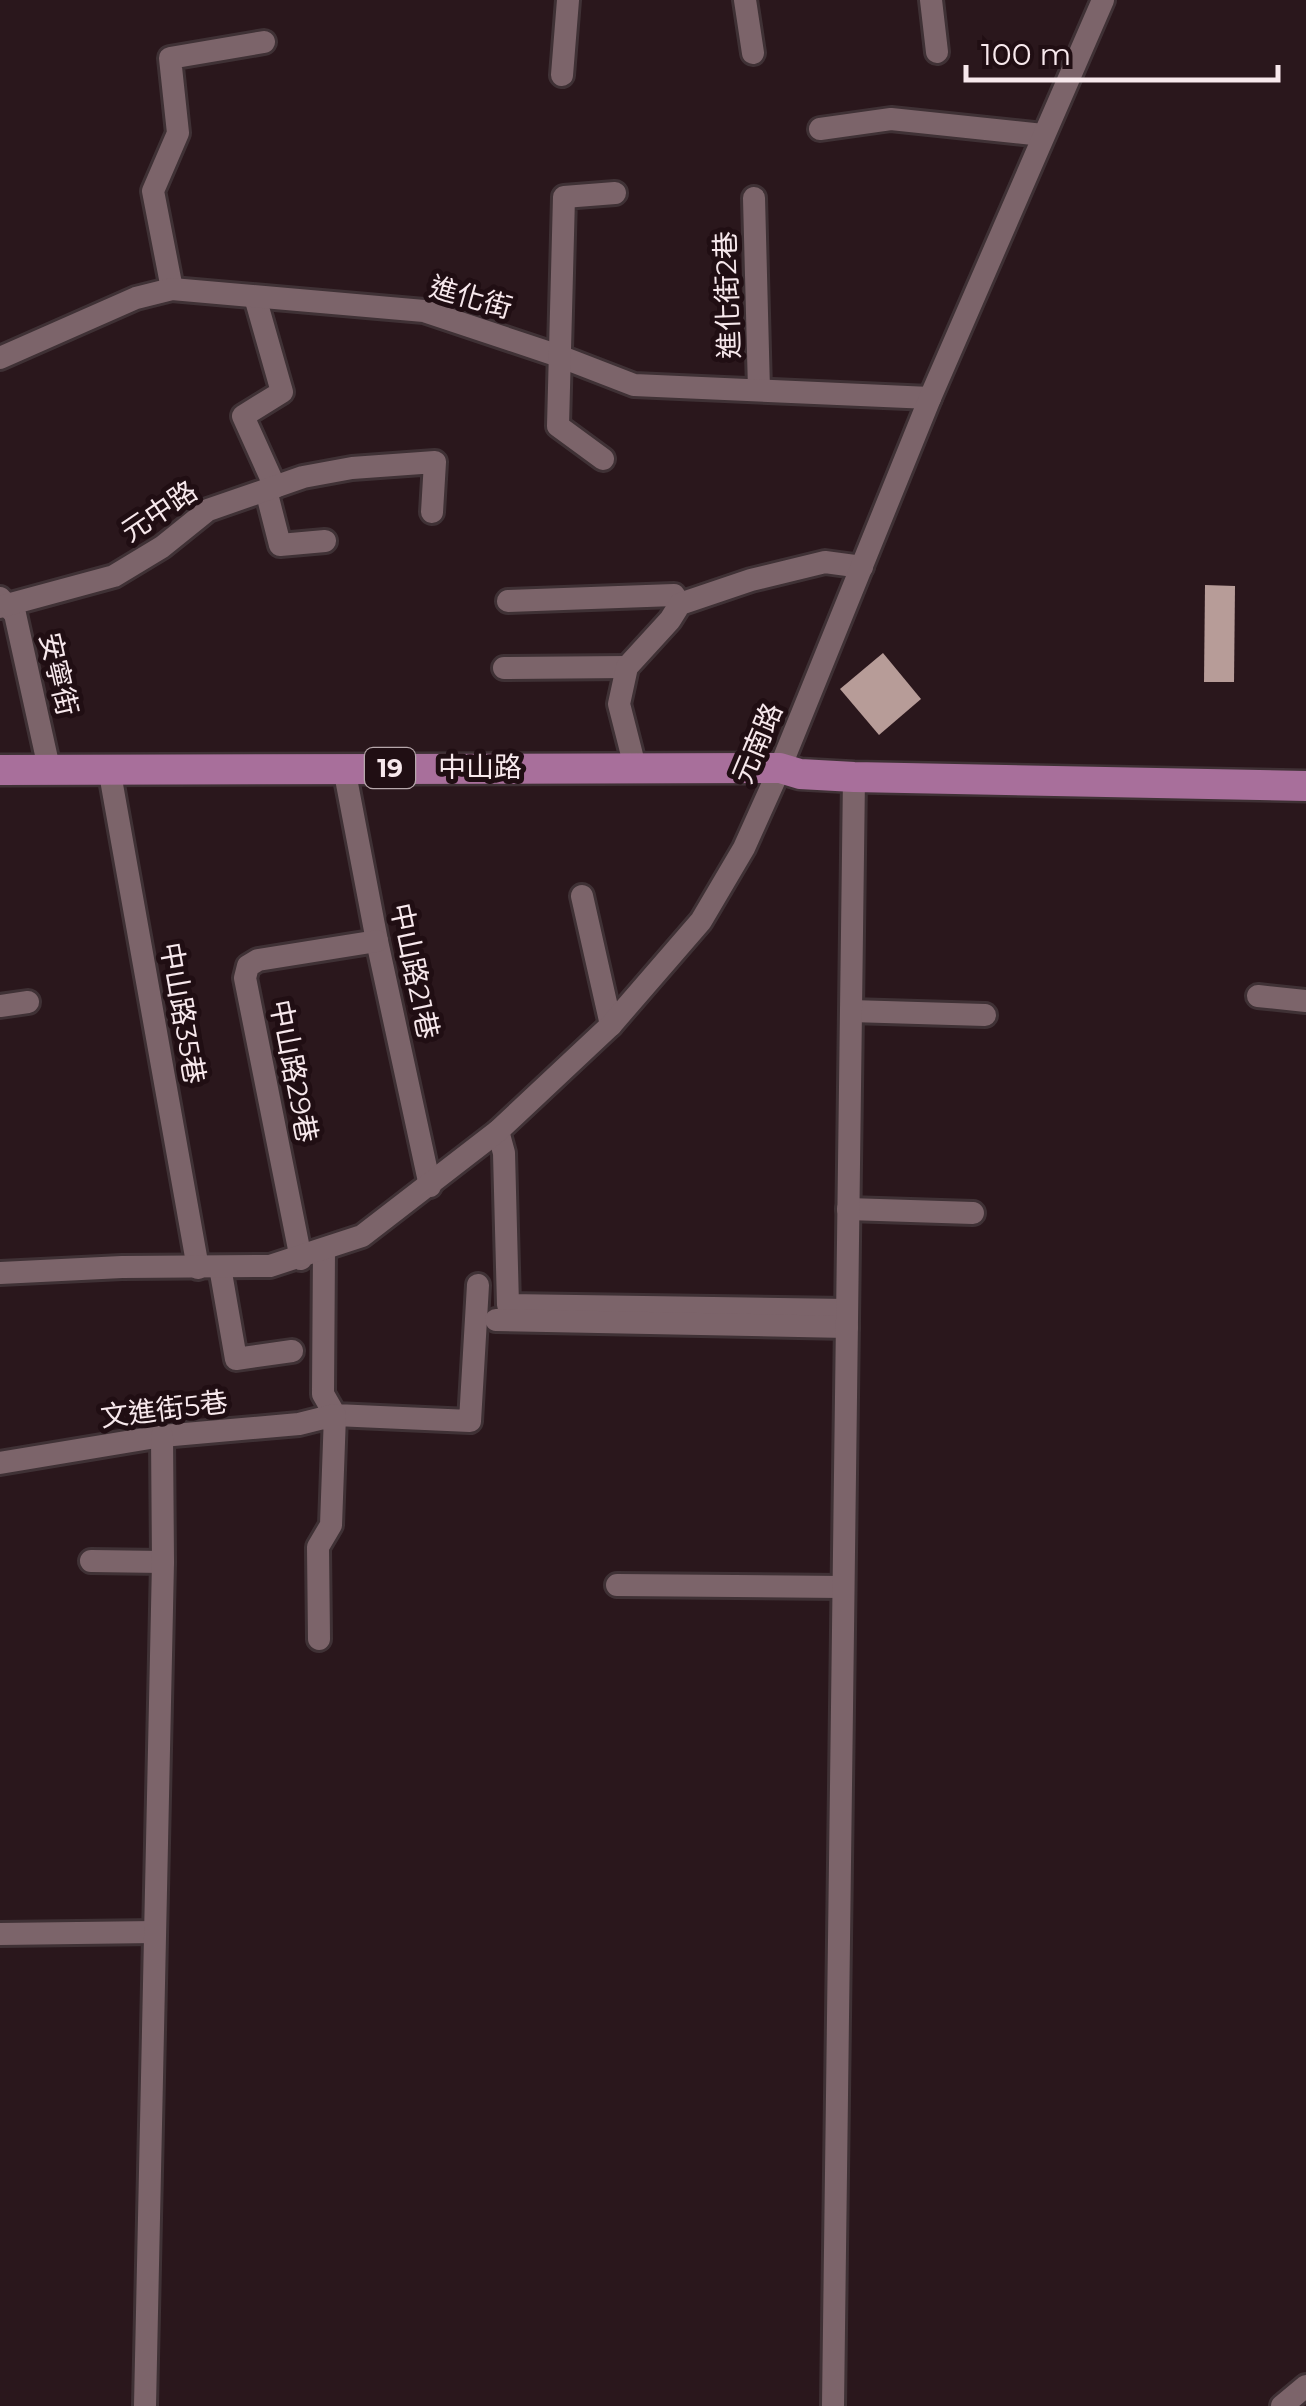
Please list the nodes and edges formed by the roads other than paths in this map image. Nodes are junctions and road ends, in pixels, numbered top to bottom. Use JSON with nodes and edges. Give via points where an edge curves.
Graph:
{"nodes":[{"id":1,"x":568,"y":0,"type":"edge"},
{"id":2,"x":745,"y":0,"type":"edge"},
{"id":3,"x":931,"y":0,"type":"edge"},
{"id":4,"x":1103,"y":0,"type":"edge"},
{"id":5,"x":264,"y":42,"type":"dead end"},
{"id":6,"x":938,"y":52,"type":"dead end"},
{"id":7,"x":753,"y":53,"type":"dead end"},
{"id":8,"x":562,"y":75,"type":"dead end"},
{"id":9,"x":820,"y":129,"type":"dead end"},
{"id":10,"x":1043,"y":136,"type":"junction"},
{"id":11,"x":615,"y":193,"type":"dead end"},
{"id":12,"x":754,"y":198,"type":"dead end"},
{"id":13,"x":172,"y":289,"type":"junction"},
{"id":14,"x":255,"y":297,"type":"junction"},
{"id":15,"x":559,"y":356,"type":"junction"},
{"id":16,"x":0,"y":358,"type":"edge"},
{"id":17,"x":760,"y":390,"type":"junction"},
{"id":18,"x":930,"y":398,"type":"junction"},
{"id":19,"x":602,"y":459,"type":"dead end"},
{"id":20,"x":270,"y":489,"type":"junction"},
{"id":21,"x":432,"y":512,"type":"dead end"},
{"id":22,"x":325,"y":541,"type":"dead end"},
{"id":23,"x":862,"y":567,"type":"junction"},
{"id":24,"x":508,"y":601,"type":"dead end"},
{"id":25,"x":2,"y":603,"type":"edge"},
{"id":26,"x":680,"y":604,"type":"junction"},
{"id":27,"x":627,"y":667,"type":"junction"},
{"id":28,"x":504,"y":668,"type":"dead end"},
{"id":29,"x":1306,"y":766,"type":"edge"},
{"id":30,"x":635,"y":767,"type":"junction"},
{"id":31,"x":50,"y":768,"type":"junction"},
{"id":32,"x":108,"y":768,"type":"junction"},
{"id":33,"x":344,"y":768,"type":"junction"},
{"id":34,"x":780,"y":768,"type":"junction"},
{"id":35,"x":0,"y":770,"type":"edge"},
{"id":36,"x":854,"y":777,"type":"junction"},
{"id":37,"x":1306,"y":786,"type":"edge"},
{"id":38,"x":582,"y":896,"type":"dead end"},
{"id":39,"x":377,"y":941,"type":"junction"},
{"id":40,"x":1258,"y":996,"type":"dead end"},
{"id":41,"x":28,"y":1002,"type":"dead end"},
{"id":42,"x":1306,"y":1002,"type":"edge"},
{"id":43,"x":0,"y":1006,"type":"edge"},
{"id":44,"x":851,"y":1011,"type":"junction"},
{"id":45,"x":985,"y":1014,"type":"dead end"},
{"id":46,"x":611,"y":1024,"type":"junction"},
{"id":47,"x":498,"y":1131,"type":"junction"},
{"id":48,"x":430,"y":1186,"type":"junction"},
{"id":49,"x":848,"y":1209,"type":"junction"},
{"id":50,"x":973,"y":1213,"type":"dead end"},
{"id":51,"x":324,"y":1251,"type":"junction"},
{"id":52,"x":301,"y":1258,"type":"junction"},
{"id":53,"x":209,"y":1268,"type":"junction"},
{"id":54,"x":0,"y":1273,"type":"edge"},
{"id":55,"x":478,"y":1285,"type":"dead end"},
{"id":56,"x":847,"y":1318,"type":"junction"},
{"id":57,"x":496,"y":1320,"type":"dead end"},
{"id":58,"x":292,"y":1351,"type":"dead end"},
{"id":59,"x":335,"y":1415,"type":"junction"},
{"id":60,"x":162,"y":1436,"type":"junction"},
{"id":61,"x":0,"y":1463,"type":"edge"},
{"id":62,"x":92,"y":1561,"type":"dead end"},
{"id":63,"x":162,"y":1562,"type":"junction"},
{"id":64,"x":617,"y":1585,"type":"dead end"},
{"id":65,"x":844,"y":1587,"type":"junction"},
{"id":66,"x":320,"y":1638,"type":"dead end"},
{"id":67,"x":156,"y":1932,"type":"junction"},
{"id":68,"x":0,"y":1934,"type":"edge"},
{"id":69,"x":1306,"y":2386,"type":"edge"},
{"id":70,"x":145,"y":2406,"type":"edge"},
{"id":71,"x":833,"y":2406,"type":"edge"},
{"id":72,"x":1282,"y":2406,"type":"edge"}],
"edges":[{"from":1,"to":8,"type":"street"},
{"from":2,"to":7,"type":"street"},
{"from":3,"to":6,"type":"street"},
{"from":4,"to":10,"type":"street","name":"元南路"},
{"from":5,"to":13,"type":"street","via":[[170,58],[178,132],[153,191]]},
{"from":9,"to":10,"type":"street","via":[[892,119]]},
{"from":10,"to":18,"type":"street","name":"元南路"},
{"from":11,"to":15,"type":"street","via":[[564,197]]},
{"from":12,"to":17,"type":"street","name":"進化街2巷"},
{"from":13,"to":14,"type":"street","name":"進化街"},
{"from":13,"to":16,"type":"street","name":"進化街","via":[[136,298]]},
{"from":14,"to":15,"type":"street","name":"進化街","via":[[424,311]]},
{"from":14,"to":20,"type":"street","via":[[282,392],[243,416]]},
{"from":15,"to":17,"type":"street","name":"進化街","via":[[634,385]]},
{"from":15,"to":19,"type":"street","via":[[558,426]]},
{"from":17,"to":18,"type":"street","name":"進化街"},
{"from":18,"to":23,"type":"street","name":"元南路"},
{"from":20,"to":21,"type":"street","name":"元中路","via":[[352,468],[435,462]]},
{"from":20,"to":22,"type":"street","via":[[280,545]]},
{"from":20,"to":25,"type":"street","name":"元中路","via":[[208,510],[114,576]]},
{"from":23,"to":26,"type":"street","via":[[825,562]]},
{"from":23,"to":34,"type":"street","name":"元南路"},
{"from":24,"to":26,"type":"street","via":[[674,595]]},
{"from":25,"to":31,"type":"street","name":"安寧街","via":[[14,614]]},
{"from":26,"to":27,"type":"street"},
{"from":27,"to":28,"type":"street"},
{"from":27,"to":30,"type":"street","via":[[619,704]]},
{"from":29,"to":34,"type":"main road","name":"中山路","number":"19","via":[[802,758]]},
{"from":30,"to":33,"type":"main road","name":"中山路","number":"19"},
{"from":30,"to":34,"type":"main road","name":"中山路","number":"19"},
{"from":31,"to":32,"type":"main road","name":"中山路","number":"19"},
{"from":31,"to":35,"type":"main road","name":"中山路","number":"19"},
{"from":32,"to":33,"type":"main road","name":"中山路","number":"19"},
{"from":32,"to":53,"type":"street","name":"中山路35巷"},
{"from":33,"to":39,"type":"street","name":"中山路21巷"},
{"from":34,"to":36,"type":"main road","name":"中山路","number":"19"},
{"from":34,"to":46,"type":"street","name":"元南路","via":[[701,921]]},
{"from":36,"to":37,"type":"main road","name":"中山路","number":"19"},
{"from":36,"to":44,"type":"street"},
{"from":38,"to":46,"type":"street"},
{"from":39,"to":48,"type":"street","name":"中山路21巷"},
{"from":39,"to":52,"type":"street","name":"中山路29巷","via":[[258,960],[244,978]]},
{"from":40,"to":42,"type":"street"},
{"from":41,"to":43,"type":"street"},
{"from":44,"to":45,"type":"street"},
{"from":44,"to":49,"type":"street"},
{"from":46,"to":47,"type":"street","name":"元南路"},
{"from":47,"to":48,"type":"street","name":"元南路"},
{"from":47,"to":56,"type":"street","via":[[508,1305]]},
{"from":48,"to":51,"type":"street","name":"元南路","via":[[362,1236]]},
{"from":49,"to":50,"type":"street"},
{"from":49,"to":56,"type":"street"},
{"from":51,"to":52,"type":"street","name":"元南路"},
{"from":51,"to":59,"type":"street","via":[[324,1394]]},
{"from":52,"to":53,"type":"street","name":"元南路"},
{"from":53,"to":54,"type":"street"},
{"from":53,"to":58,"type":"street","name":"中山路35巷","via":[[236,1359]]},
{"from":55,"to":59,"type":"street","name":"文進街5巷","via":[[470,1421]]},
{"from":56,"to":57,"type":"street"},
{"from":56,"to":65,"type":"street"},
{"from":59,"to":60,"type":"street","name":"文進街5巷"},
{"from":59,"to":66,"type":"street","via":[[331,1525],[318,1547]]},
{"from":60,"to":61,"type":"street","name":"文進街5巷"},
{"from":60,"to":63,"type":"street"},
{"from":62,"to":63,"type":"street"},
{"from":63,"to":67,"type":"street"},
{"from":64,"to":65,"type":"street"},
{"from":65,"to":71,"type":"street"},
{"from":67,"to":68,"type":"street"},
{"from":67,"to":70,"type":"street"},
{"from":69,"to":72,"type":"street"}]}
